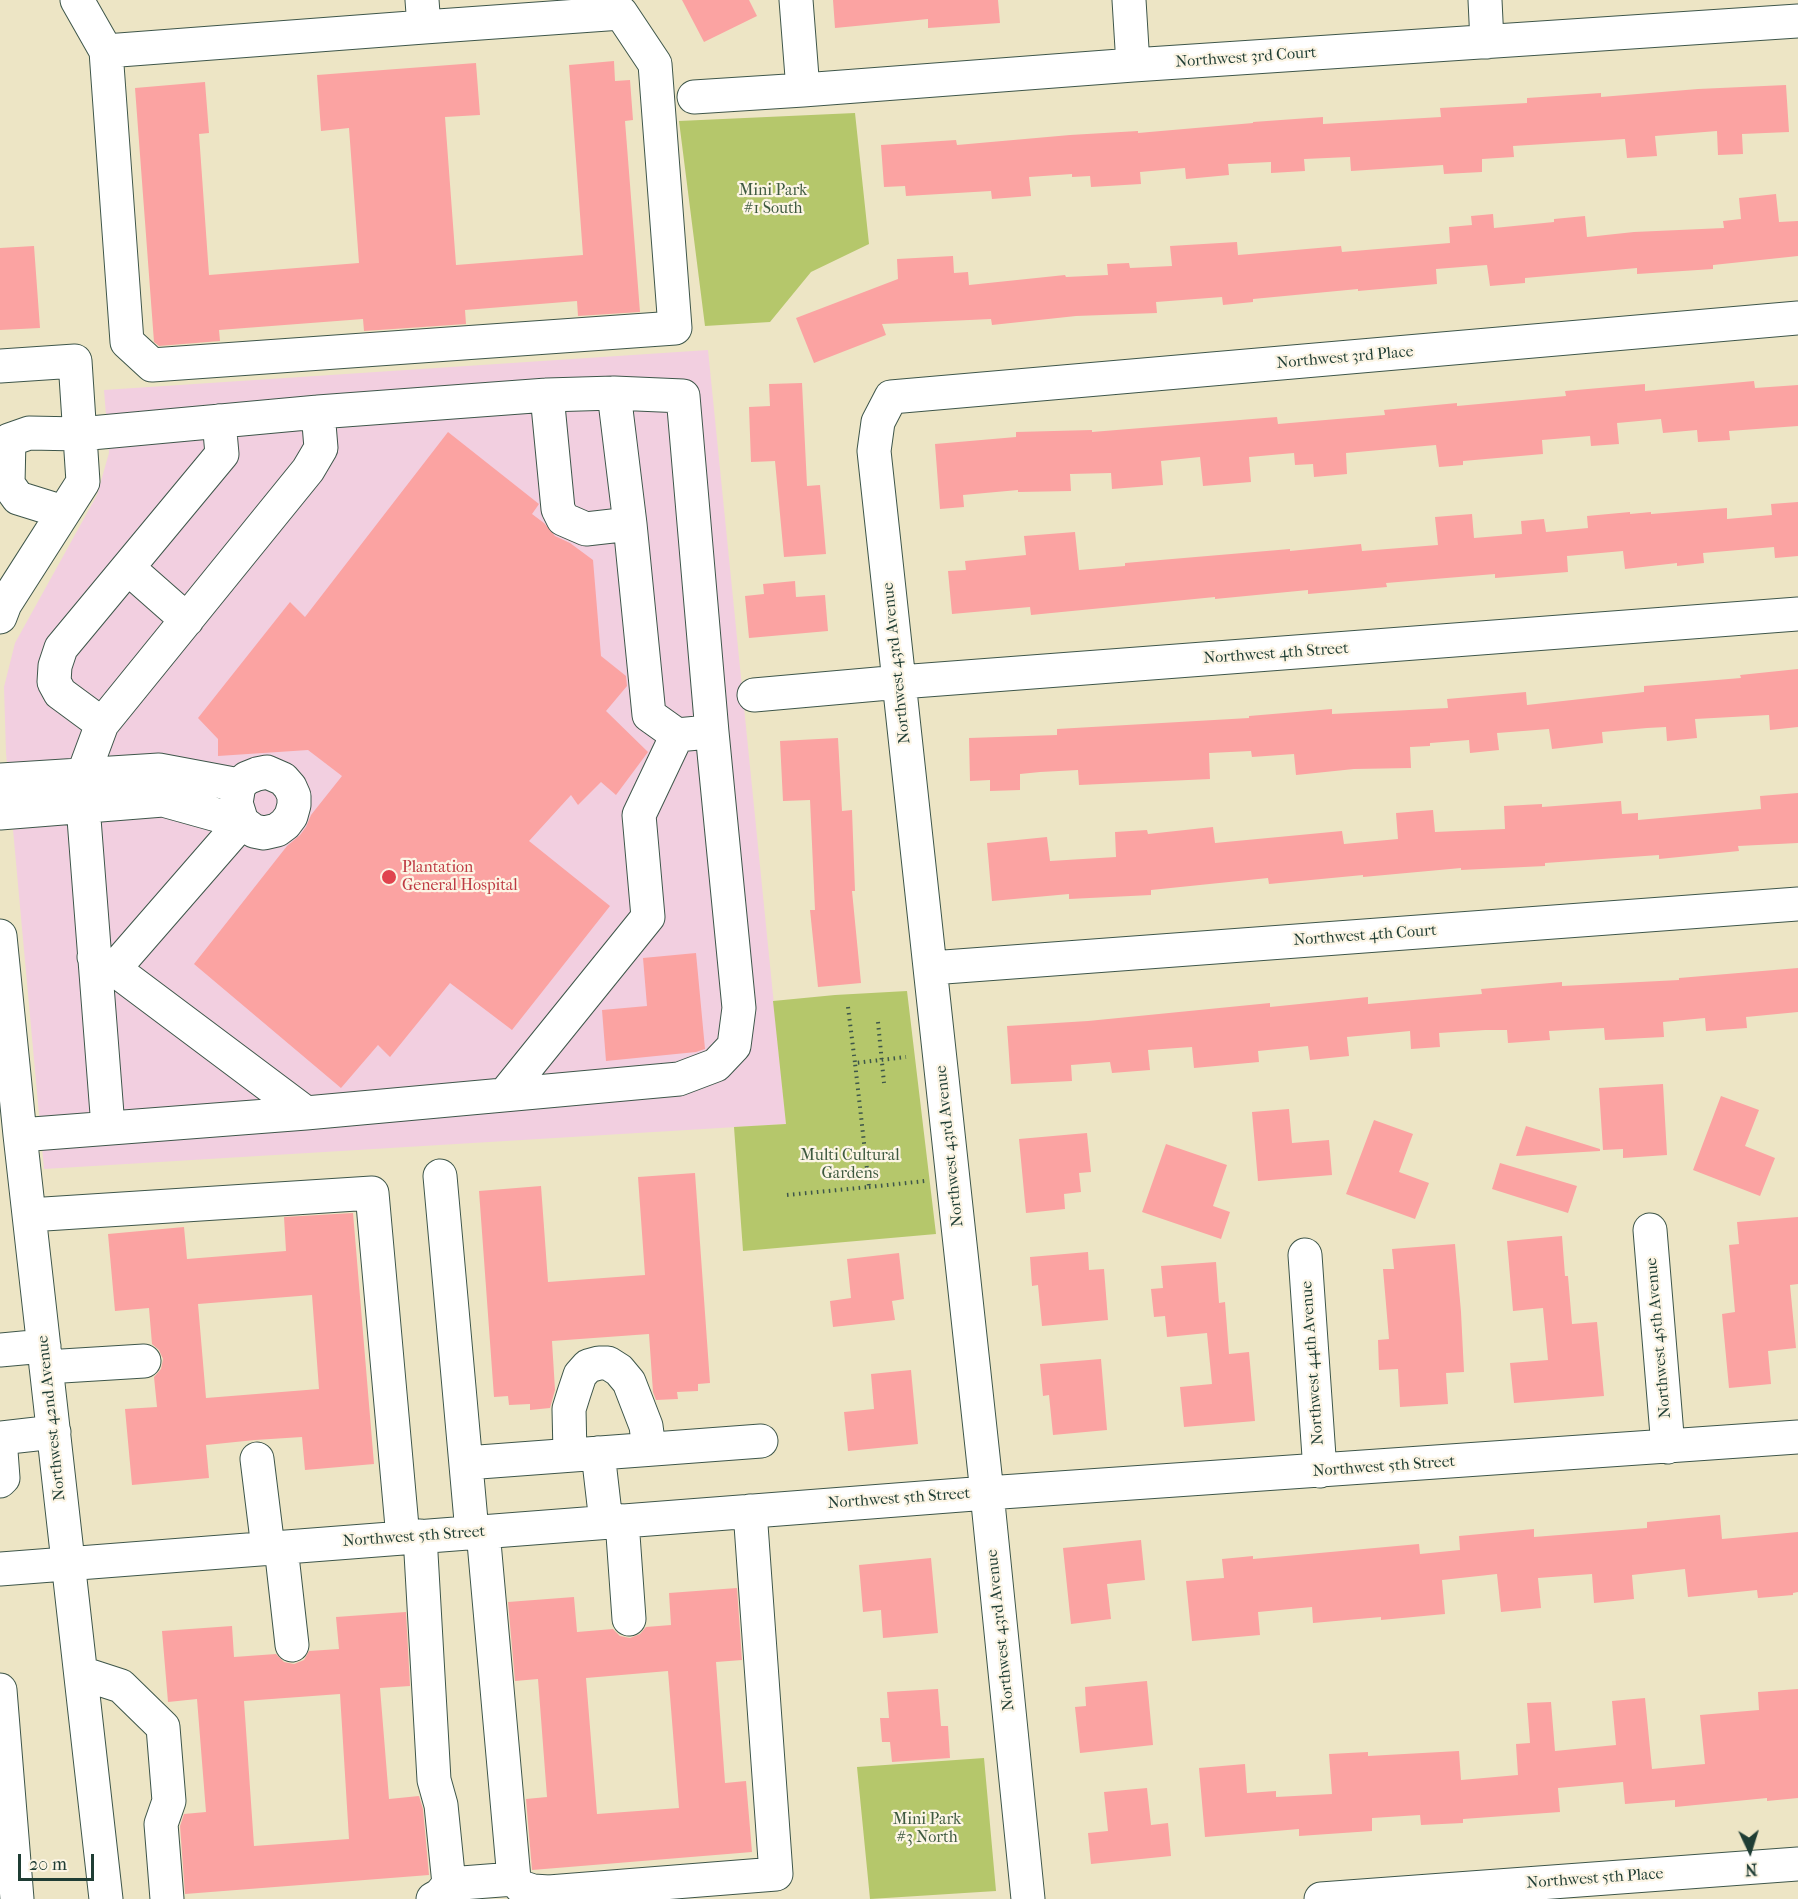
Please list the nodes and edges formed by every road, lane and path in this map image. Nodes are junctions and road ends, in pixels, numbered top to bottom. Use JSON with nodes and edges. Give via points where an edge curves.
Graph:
{"nodes":[{"id":1,"x":77,"y":0,"type":"edge"},
{"id":2,"x":796,"y":0,"type":"edge"},
{"id":3,"x":1129,"y":0,"type":"edge"},
{"id":4,"x":1485,"y":0,"type":"edge"},
{"id":5,"x":423,"y":14,"type":"edge"},
{"id":6,"x":1798,"y":21,"type":"edge"},
{"id":7,"x":1488,"y":42,"type":"junction"},
{"id":8,"x":106,"y":51,"type":"junction"},
{"id":9,"x":1133,"y":65,"type":"junction"},
{"id":10,"x":803,"y":90,"type":"junction"},
{"id":11,"x":694,"y":97,"type":"dead end"},
{"id":12,"x":1798,"y":318,"type":"edge"},
{"id":13,"x":0,"y":366,"type":"edge"},
{"id":14,"x":614,"y":393,"type":"junction"},
{"id":15,"x":547,"y":395,"type":"junction"},
{"id":16,"x":891,"y":397,"type":"joint"},
{"id":17,"x":318,"y":412,"type":"junction"},
{"id":18,"x":219,"y":421,"type":"junction"},
{"id":19,"x":80,"y":434,"type":"junction"},
{"id":20,"x":63,"y":512,"type":"junction"},
{"id":21,"x":630,"y":524,"type":"junction"},
{"id":22,"x":128,"y":568,"type":"junction"},
{"id":23,"x":1798,"y":614,"type":"edge"},
{"id":24,"x":0,"y":617,"type":"edge"},
{"id":25,"x":187,"y":620,"type":"junction"},
{"id":26,"x":900,"y":682,"type":"junction"},
{"id":27,"x":754,"y":695,"type":"dead end"},
{"id":28,"x":102,"y":724,"type":"junction"},
{"id":29,"x":712,"y":732,"type":"junction"},
{"id":30,"x":677,"y":735,"type":"junction"},
{"id":31,"x":0,"y":780,"type":"edge"},
{"id":32,"x":239,"y":785,"type":"junction"},
{"id":33,"x":83,"y":791,"type":"junction"},
{"id":34,"x":0,"y":813,"type":"edge"},
{"id":35,"x":242,"y":822,"type":"junction"},
{"id":36,"x":1798,"y":904,"type":"edge"},
{"id":37,"x":0,"y":936,"type":"edge"},
{"id":38,"x":104,"y":963,"type":"junction"},
{"id":39,"x":931,"y":968,"type":"junction"},
{"id":40,"x":848,"y":1008,"type":"dead end"},
{"id":41,"x":878,"y":1022,"type":"dead end"},
{"id":42,"x":906,"y":1057,"type":"dead end"},
{"id":43,"x":882,"y":1060,"type":"junction"},
{"id":44,"x":855,"y":1063,"type":"junction"},
{"id":45,"x":884,"y":1083,"type":"dead end"},
{"id":46,"x":505,"y":1094,"type":"junction"},
{"id":47,"x":306,"y":1113,"type":"junction"},
{"id":48,"x":108,"y":1127,"type":"junction"},
{"id":49,"x":20,"y":1135,"type":"junction"},
{"id":50,"x":440,"y":1176,"type":"dead end"},
{"id":51,"x":925,"y":1181,"type":"dead end"},
{"id":52,"x":869,"y":1187,"type":"junction"},
{"id":53,"x":787,"y":1195,"type":"dead end"},
{"id":54,"x":29,"y":1215,"type":"junction"},
{"id":55,"x":1650,"y":1230,"type":"dead end"},
{"id":56,"x":1305,"y":1255,"type":"dead end"},
{"id":57,"x":0,"y":1350,"type":"edge"},
{"id":58,"x":45,"y":1356,"type":"junction"},
{"id":59,"x":144,"y":1360,"type":"dead end"},
{"id":60,"x":54,"y":1432,"type":"junction"},
{"id":61,"x":1798,"y":1437,"type":"edge"},
{"id":62,"x":0,"y":1438,"type":"edge"},
{"id":63,"x":761,"y":1441,"type":"dead end"},
{"id":64,"x":1668,"y":1447,"type":"junction"},
{"id":65,"x":649,"y":1449,"type":"junction"},
{"id":66,"x":584,"y":1454,"type":"junction"},
{"id":67,"x":257,"y":1459,"type":"dead end"},
{"id":68,"x":466,"y":1463,"type":"junction"},
{"id":69,"x":1320,"y":1471,"type":"junction"},
{"id":70,"x":0,"y":1481,"type":"edge"},
{"id":71,"x":987,"y":1493,"type":"junction"},
{"id":72,"x":750,"y":1511,"type":"junction"},
{"id":73,"x":614,"y":1521,"type":"junction"},
{"id":74,"x":478,"y":1532,"type":"junction"},
{"id":75,"x":411,"y":1537,"type":"junction"},
{"id":76,"x":275,"y":1548,"type":"junction"},
{"id":77,"x":69,"y":1563,"type":"junction"},
{"id":78,"x":0,"y":1569,"type":"edge"},
{"id":79,"x":629,"y":1619,"type":"dead end"},
{"id":80,"x":292,"y":1645,"type":"dead end"},
{"id":81,"x":81,"y":1673,"type":"junction"},
{"id":82,"x":0,"y":1690,"type":"edge"},
{"id":83,"x":1798,"y":1864,"type":"edge"},
{"id":84,"x":514,"y":1879,"type":"junction"},
{"id":85,"x":441,"y":1892,"type":"edge"},
{"id":86,"x":17,"y":1899,"type":"edge"},
{"id":87,"x":106,"y":1899,"type":"edge"},
{"id":88,"x":167,"y":1899,"type":"edge"},
{"id":89,"x":1028,"y":1899,"type":"edge"},
{"id":90,"x":1321,"y":1899,"type":"edge"}],
"edges":[{"from":1,"to":8,"type":"street"},
{"from":2,"to":10,"type":"street"},
{"from":3,"to":9,"type":"street"},
{"from":4,"to":7,"type":"street"},
{"from":5,"to":8,"type":"street"},
{"from":5,"to":8,"type":"street","via":[[621,13],[655,64],[675,328],[152,365],[127,342]]},
{"from":6,"to":7,"type":"street","name":"Northwest 3rd Court"},
{"from":7,"to":9,"type":"street","name":"Northwest 3rd Court"},
{"from":9,"to":10,"type":"street","name":"Northwest 3rd Court"},
{"from":10,"to":11,"type":"street","name":"Northwest 3rd Court"},
{"from":12,"to":16,"type":"street","name":"Northwest 3rd Place"},
{"from":13,"to":19,"type":"street","via":[[75,361]]},
{"from":14,"to":15,"type":"street"},
{"from":14,"to":21,"type":"street"},
{"from":14,"to":29,"type":"street","via":[[682,396]]},
{"from":15,"to":17,"type":"street"},
{"from":15,"to":21,"type":"street","via":[[558,509],[564,519],[586,529]]},
{"from":16,"to":26,"type":"street","name":"Northwest 43rd Avenue","via":[[879,422],[874,452]]},
{"from":17,"to":18,"type":"street"},
{"from":17,"to":25,"type":"street","via":[[321,448],[308,470]]},
{"from":18,"to":19,"type":"street"},
{"from":18,"to":22,"type":"street","via":[[222,454]]},
{"from":19,"to":20,"type":"street","via":[[83,482]]},
{"from":19,"to":20,"type":"street","via":[[30,434],[9,440],[8,484],[18,498]]},
{"from":20,"to":24,"type":"street"},
{"from":21,"to":30,"type":"street","via":[[649,715]]},
{"from":22,"to":25,"type":"street"},
{"from":22,"to":28,"type":"street","via":[[61,648],[55,666],[54,682],[60,693]]},
{"from":23,"to":26,"type":"street","name":"Northwest 4th Street"},
{"from":25,"to":28,"type":"street"},
{"from":26,"to":27,"type":"street","name":"Northwest 4th Street"},
{"from":26,"to":39,"type":"street","name":"Northwest 43rd Avenue"},
{"from":28,"to":33,"type":"street"},
{"from":29,"to":30,"type":"street"},
{"from":29,"to":46,"type":"street","via":[[739,1008],[734,1046],[716,1065],[679,1079]]},
{"from":30,"to":46,"type":"street","via":[[639,815],[648,917]]},
{"from":31,"to":33,"type":"street"},
{"from":32,"to":33,"type":"street","via":[[159,770]]},
{"from":32,"to":35,"type":"street","via":[[236,803]]},
{"from":32,"to":35,"type":"street","via":[[267,772],[283,779],[294,796],[291,816],[277,830],[254,831]]},
{"from":33,"to":34,"type":"street"},
{"from":33,"to":35,"type":"street","via":[[163,800]]},
{"from":33,"to":38,"type":"street"},
{"from":35,"to":38,"type":"street"},
{"from":36,"to":39,"type":"street","name":"Northwest 4th Court"},
{"from":37,"to":49,"type":"street","name":"Northwest 42nd Avenue"},
{"from":38,"to":47,"type":"street"},
{"from":38,"to":48,"type":"street"},
{"from":39,"to":71,"type":"street","name":"Northwest 43rd Avenue"},
{"from":40,"to":44,"type":"path"},
{"from":41,"to":43,"type":"path"},
{"from":42,"to":43,"type":"path"},
{"from":43,"to":44,"type":"path"},
{"from":43,"to":45,"type":"path"},
{"from":44,"to":52,"type":"path"},
{"from":46,"to":47,"type":"street"},
{"from":47,"to":48,"type":"street"},
{"from":48,"to":49,"type":"street"},
{"from":49,"to":54,"type":"street","name":"Northwest 42nd Avenue"},
{"from":50,"to":68,"type":"street"},
{"from":51,"to":52,"type":"path"},
{"from":52,"to":53,"type":"path"},
{"from":54,"to":58,"type":"street","name":"Northwest 42nd Avenue"},
{"from":54,"to":75,"type":"street","via":[[372,1193]]},
{"from":55,"to":64,"type":"street","name":"Northwest 45th Avenue"},
{"from":56,"to":69,"type":"street","name":"Northwest 44th Avenue"},
{"from":57,"to":58,"type":"street"},
{"from":58,"to":59,"type":"street"},
{"from":58,"to":60,"type":"street","name":"Northwest 42nd Avenue"},
{"from":60,"to":62,"type":"street"},
{"from":60,"to":77,"type":"street","name":"Northwest 42nd Avenue"},
{"from":61,"to":64,"type":"street","name":"Northwest 5th Street"},
{"from":62,"to":70,"type":"street"},
{"from":63,"to":65,"type":"street"},
{"from":64,"to":69,"type":"street","name":"Northwest 5th Street"},
{"from":65,"to":66,"type":"street"},
{"from":65,"to":66,"type":"street","via":[[629,1382],[619,1370],[599,1363],[588,1366],[580,1375],[569,1409]]},
{"from":66,"to":68,"type":"street"},
{"from":66,"to":73,"type":"street"},
{"from":67,"to":76,"type":"street"},
{"from":68,"to":74,"type":"street"},
{"from":69,"to":71,"type":"street","name":"Northwest 5th Street"},
{"from":71,"to":72,"type":"street","name":"Northwest 5th Street"},
{"from":71,"to":89,"type":"street","name":"Northwest 43rd Avenue"},
{"from":72,"to":73,"type":"street","name":"Northwest 5th Street"},
{"from":72,"to":84,"type":"street","via":[[776,1874],[549,1892],[520,1887]]},
{"from":73,"to":74,"type":"street","name":"Northwest 5th Street"},
{"from":73,"to":79,"type":"street"},
{"from":74,"to":75,"type":"street","name":"Northwest 5th Street"},
{"from":74,"to":84,"type":"street"},
{"from":75,"to":76,"type":"street","name":"Northwest 5th Street"},
{"from":75,"to":85,"type":"street","via":[[434,1780],[441,1805]]},
{"from":76,"to":77,"type":"street","name":"Northwest 5th Street"},
{"from":76,"to":80,"type":"street"},
{"from":77,"to":78,"type":"street","name":"Northwest 5th Street"},
{"from":77,"to":81,"type":"street","name":"Northwest 42nd Avenue"},
{"from":81,"to":87,"type":"street","name":"Northwest 42nd Avenue"},
{"from":81,"to":88,"type":"street","via":[[121,1686],[163,1727],[169,1802],[161,1824]]},
{"from":82,"to":86,"type":"street"},
{"from":83,"to":90,"type":"street","name":"Northwest 5th Place"},
{"from":84,"to":85,"type":"street"}]}
